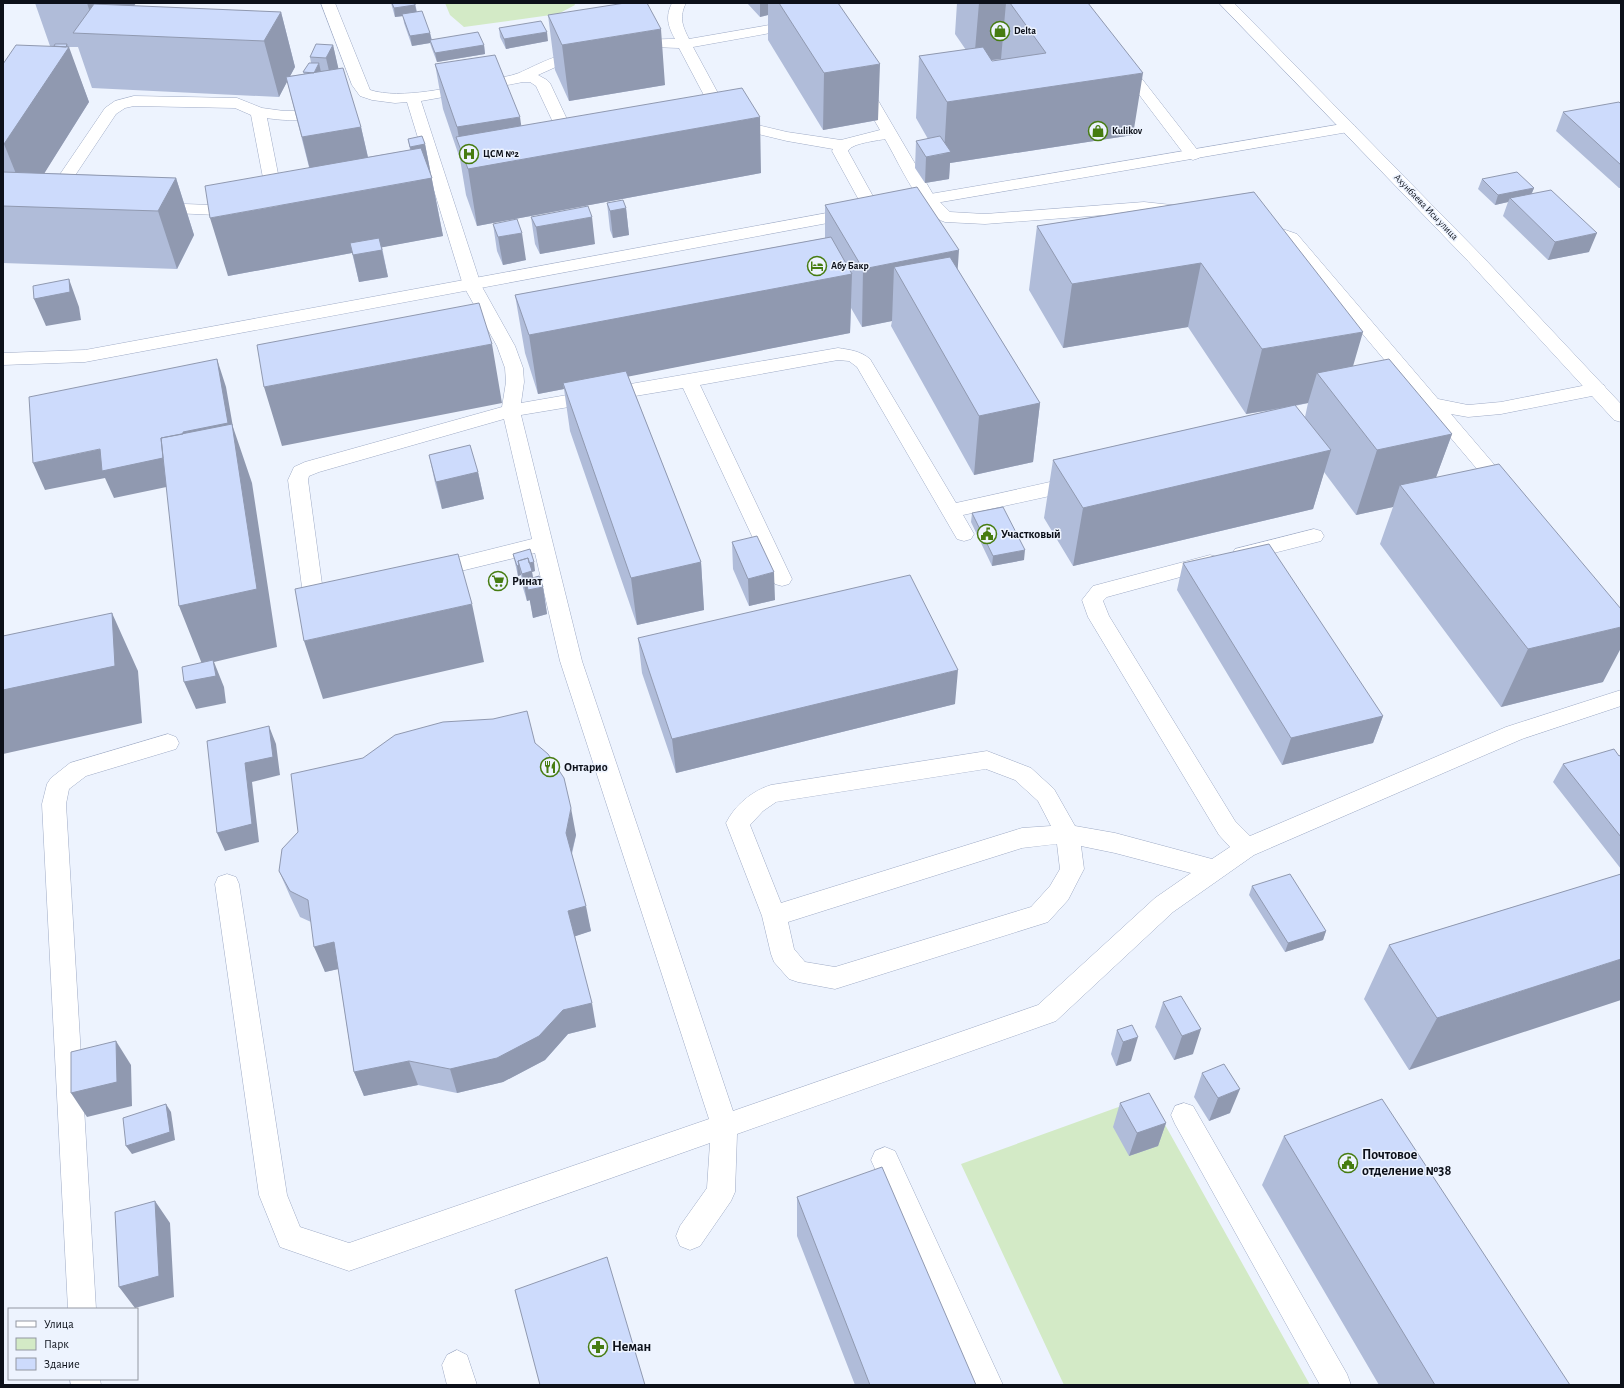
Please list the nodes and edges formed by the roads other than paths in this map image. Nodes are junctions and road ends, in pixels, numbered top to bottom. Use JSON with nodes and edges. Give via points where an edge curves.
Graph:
{"nodes":[{"id":1,"x":328,"y":3,"type":"edge"},
{"id":2,"x":680,"y":3,"type":"edge"},
{"id":3,"x":1226,"y":3,"type":"edge"},
{"id":4,"x":815,"y":23,"type":"edge"},
{"id":5,"x":685,"y":44,"type":"junction"},
{"id":6,"x":622,"y":49,"type":"edge"},
{"id":7,"x":1113,"y":50,"type":"edge"},
{"id":8,"x":599,"y":53,"type":"edge"},
{"id":9,"x":854,"y":73,"type":"edge"},
{"id":10,"x":523,"y":77,"type":"junction"},
{"id":11,"x":413,"y":98,"type":"junction"},
{"id":12,"x":353,"y":99,"type":"junction"},
{"id":13,"x":258,"y":112,"type":"junction"},
{"id":14,"x":1348,"y":128,"type":"junction"},
{"id":15,"x":890,"y":133,"type":"junction"},
{"id":16,"x":843,"y":145,"type":"junction"},
{"id":17,"x":1193,"y":155,"type":"junction"},
{"id":18,"x":584,"y":156,"type":"edge"},
{"id":19,"x":927,"y":199,"type":"junction"},
{"id":20,"x":74,"y":205,"type":"edge"},
{"id":21,"x":145,"y":208,"type":"edge"},
{"id":22,"x":872,"y":209,"type":"junction"},
{"id":23,"x":1196,"y":213,"type":"edge"},
{"id":24,"x":1248,"y":222,"type":"edge"},
{"id":25,"x":472,"y":285,"type":"junction"},
{"id":26,"x":3,"y":359,"type":"edge"},
{"id":27,"x":689,"y":381,"type":"junction"},
{"id":28,"x":1597,"y":389,"type":"junction"},
{"id":29,"x":1432,"y":404,"type":"junction"},
{"id":30,"x":1409,"y":410,"type":"edge"},
{"id":31,"x":511,"y":411,"type":"junction"},
{"id":32,"x":1621,"y":416,"type":"edge"},
{"id":33,"x":1091,"y":480,"type":"edge"},
{"id":34,"x":1519,"y":505,"type":"edge"},
{"id":35,"x":951,"y":511,"type":"junction"},
{"id":36,"x":964,"y":534,"type":"dead end"},
{"id":37,"x":1314,"y":536,"type":"dead end"},
{"id":38,"x":542,"y":544,"type":"junction"},
{"id":39,"x":410,"y":576,"type":"edge"},
{"id":40,"x":782,"y":579,"type":"dead end"},
{"id":41,"x":356,"y":589,"type":"edge"},
{"id":42,"x":1621,"y":698,"type":"edge"},
{"id":43,"x":168,"y":743,"type":"dead end"},
{"id":44,"x":1066,"y":834,"type":"junction"},
{"id":45,"x":1246,"y":848,"type":"junction"},
{"id":46,"x":1216,"y":870,"type":"junction"},
{"id":47,"x":227,"y":884,"type":"dead end"},
{"id":48,"x":774,"y":916,"type":"junction"},
{"id":49,"x":1184,"y":1115,"type":"dead end"},
{"id":50,"x":724,"y":1125,"type":"junction"},
{"id":51,"x":885,"y":1160,"type":"dead end"},
{"id":52,"x":690,"y":1236,"type":"dead end"},
{"id":53,"x":82,"y":1308,"type":"edge"},
{"id":54,"x":988,"y":1385,"type":"edge"},
{"id":55,"x":1336,"y":1385,"type":"edge"}],
"edges":[{"from":1,"to":12,"type":"street","via":[[360,85]]},
{"from":2,"to":5,"type":"street","via":[[675,12],[675,26]]},
{"from":3,"to":14,"type":"street","name":"Ахунбаева Исы улица"},
{"from":4,"to":5,"type":"street"},
{"from":5,"to":6,"type":"street","via":[[651,43]]},
{"from":5,"to":16,"type":"street","via":[[723,127]]},
{"from":7,"to":17,"type":"street"},
{"from":8,"to":10,"type":"street","via":[[554,62],[537,68]]},
{"from":9,"to":15,"type":"street"},
{"from":10,"to":11,"type":"street"},
{"from":10,"to":18,"type":"street","via":[[534,78],[542,83],[573,148]]},
{"from":11,"to":12,"type":"street"},
{"from":11,"to":25,"type":"street","via":[[433,184]]},
{"from":12,"to":13,"type":"street","via":[[321,112],[288,117]]},
{"from":13,"to":20,"type":"street","via":[[237,103],[134,101],[120,104],[110,111],[56,192],[56,200],[66,205]]},
{"from":13,"to":21,"type":"street","via":[[271,212]]},
{"from":14,"to":17,"type":"street"},
{"from":14,"to":28,"type":"street","name":"Ахунбаева Исы улица"},
{"from":15,"to":16,"type":"street"},
{"from":15,"to":19,"type":"street"},
{"from":16,"to":22,"type":"street","via":[[840,151]]},
{"from":17,"to":19,"type":"street"},
{"from":19,"to":22,"type":"street"},
{"from":19,"to":23,"type":"street","via":[[945,217],[985,219],[1144,207]]},
{"from":22,"to":25,"type":"street"},
{"from":24,"to":29,"type":"street","via":[[1291,238]]},
{"from":25,"to":26,"type":"street","via":[[85,356]]},
{"from":25,"to":31,"type":"street","via":[[506,346],[514,368]]},
{"from":27,"to":31,"type":"street"},
{"from":27,"to":35,"type":"street","via":[[838,354],[854,356],[864,363]]},
{"from":27,"to":40,"type":"street"},
{"from":28,"to":29,"type":"street","via":[[1501,408],[1468,411]]},
{"from":28,"to":32,"type":"street","name":"Ахунбаева Исы улица"},
{"from":29,"to":30,"type":"street"},
{"from":29,"to":34,"type":"street"},
{"from":31,"to":38,"type":"street"},
{"from":31,"to":41,"type":"street","via":[[301,472],[298,480],[312,587],[320,594]]},
{"from":33,"to":35,"type":"street"},
{"from":35,"to":36,"type":"street"},
{"from":37,"to":45,"type":"street","via":[[1100,591],[1092,600],[1227,828]]},
{"from":38,"to":39,"type":"street"},
{"from":38,"to":50,"type":"street","via":[[570,662]]},
{"from":42,"to":45,"type":"street","via":[[1514,733]]},
{"from":43,"to":53,"type":"street","via":[[78,769],[59,784],[54,804]]},
{"from":44,"to":46,"type":"street","via":[[1115,843]]},
{"from":44,"to":48,"type":"street","via":[[1022,838]]},
{"from":44,"to":48,"type":"street","via":[[1072,869],[1059,893],[1039,915],[836,978],[798,971],[783,954]]},
{"from":44,"to":48,"type":"street","via":[[1046,795],[1023,774],[987,760],[771,794],[755,804],[738,823]]},
{"from":45,"to":46,"type":"street"},
{"from":46,"to":50,"type":"street","via":[[1164,905],[1047,1013]]},
{"from":47,"to":50,"type":"street","via":[[273,1195],[290,1237],[349,1257]]},
{"from":49,"to":55,"type":"street"},
{"from":50,"to":52,"type":"street","via":[[721,1192]]},
{"from":51,"to":54,"type":"street"}]}
